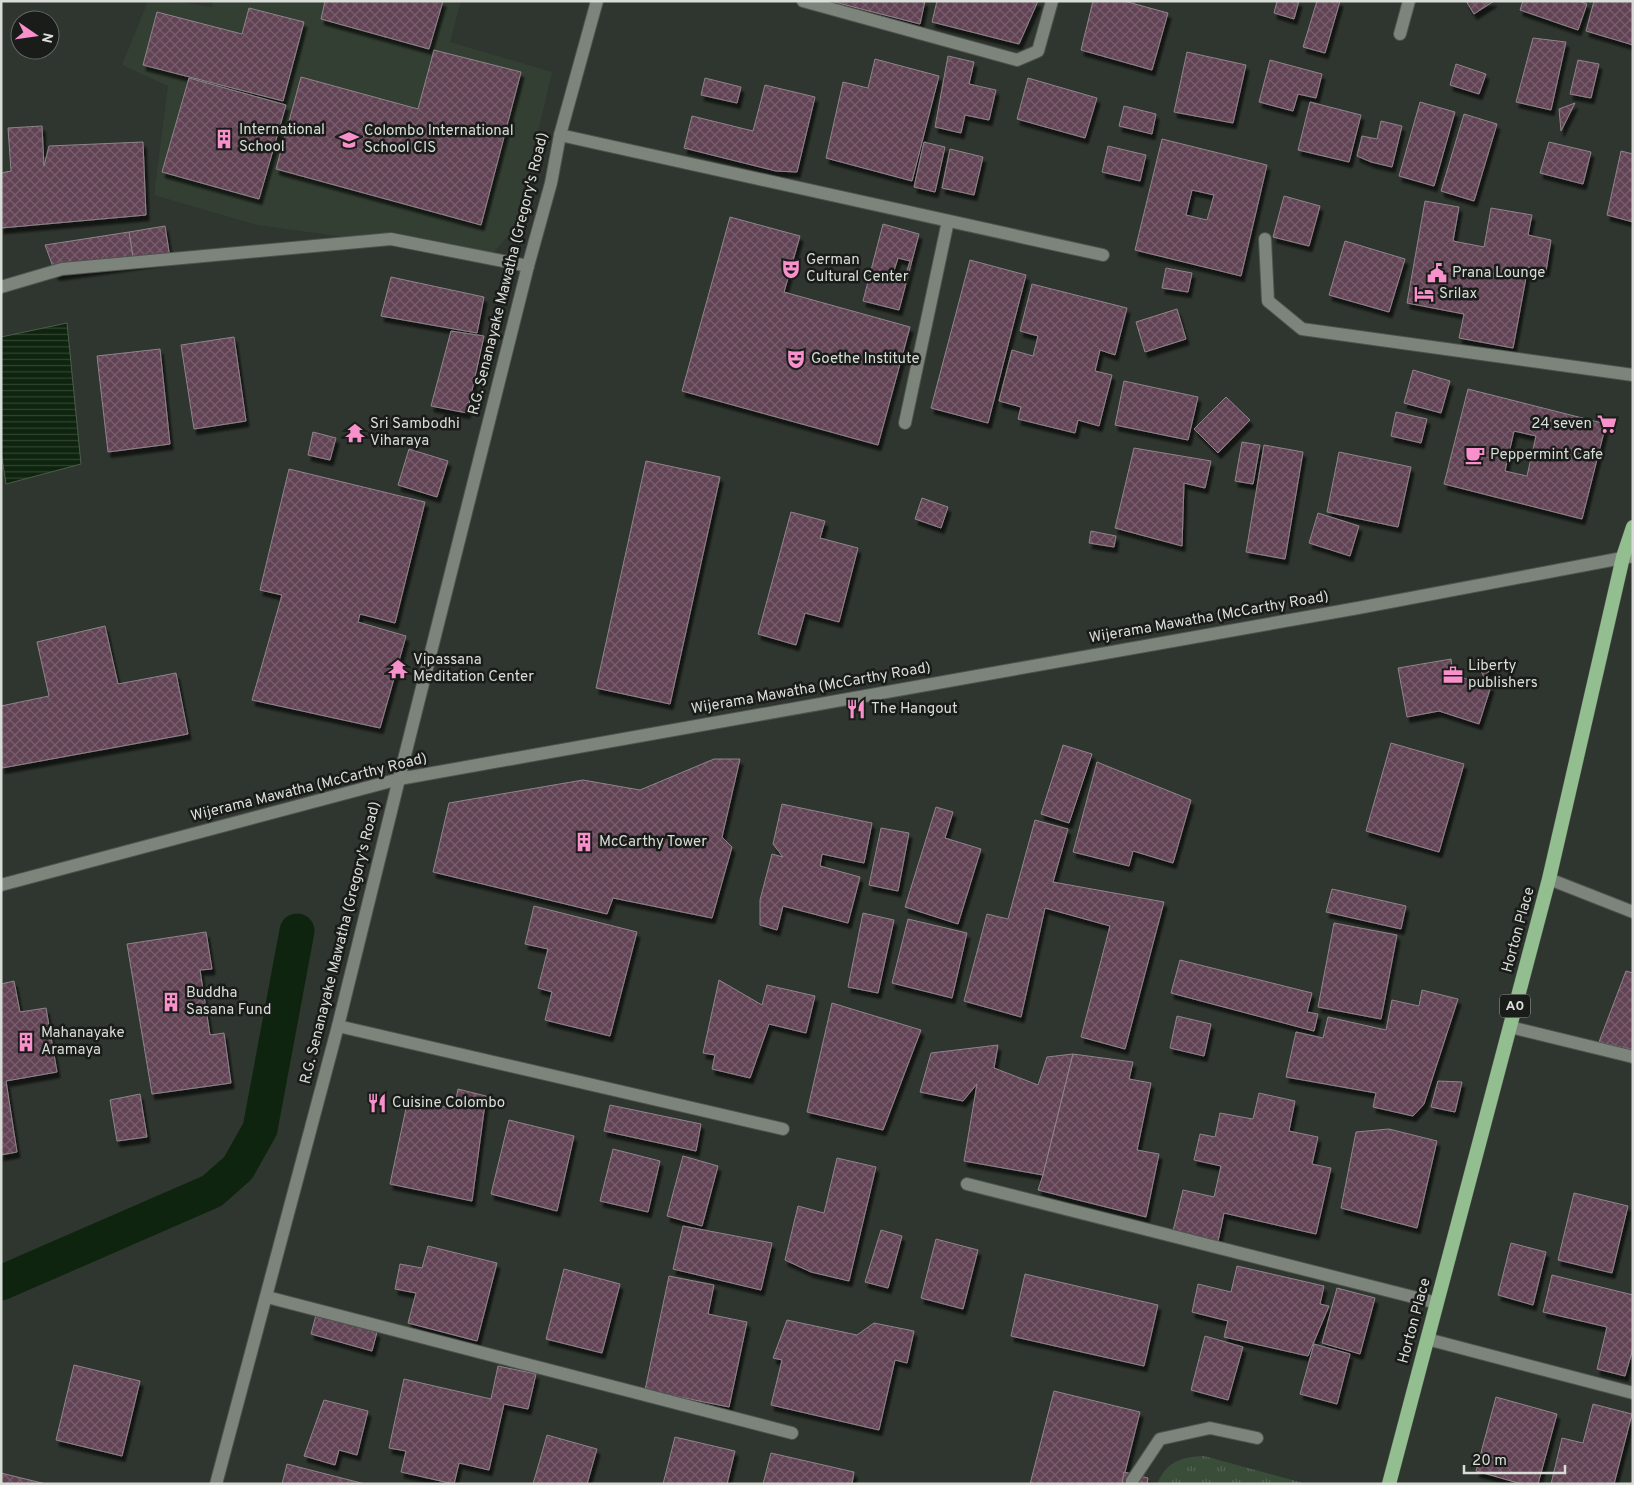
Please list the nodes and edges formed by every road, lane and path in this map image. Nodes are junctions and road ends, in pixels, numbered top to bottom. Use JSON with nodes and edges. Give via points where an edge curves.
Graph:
{"nodes":[{"id":1,"x":597,"y":1,"type":"edge"},
{"id":2,"x":803,"y":1,"type":"edge"},
{"id":3,"x":1052,"y":1,"type":"edge"},
{"id":4,"x":1409,"y":1,"type":"edge"},
{"id":5,"x":1400,"y":34,"type":"dead end"},
{"id":6,"x":560,"y":135,"type":"junction"},
{"id":7,"x":948,"y":221,"type":"junction"},
{"id":8,"x":1265,"y":239,"type":"dead end"},
{"id":9,"x":1103,"y":255,"type":"dead end"},
{"id":10,"x":528,"y":266,"type":"junction"},
{"id":11,"x":1,"y":287,"type":"edge"},
{"id":12,"x":1633,"y":375,"type":"edge"},
{"id":13,"x":905,"y":423,"type":"dead end"},
{"id":14,"x":1633,"y":527,"type":"edge"},
{"id":15,"x":1628,"y":557,"type":"edge"},
{"id":16,"x":399,"y":779,"type":"junction"},
{"id":17,"x":1549,"y":879,"type":"junction"},
{"id":18,"x":1,"y":885,"type":"edge"},
{"id":19,"x":1633,"y":912,"type":"edge"},
{"id":20,"x":338,"y":1026,"type":"junction"},
{"id":21,"x":1510,"y":1027,"type":"junction"},
{"id":22,"x":1633,"y":1057,"type":"edge"},
{"id":23,"x":783,"y":1129,"type":"dead end"},
{"id":24,"x":967,"y":1184,"type":"dead end"},
{"id":25,"x":267,"y":1297,"type":"junction"},
{"id":26,"x":1437,"y":1303,"type":"junction"},
{"id":27,"x":1428,"y":1339,"type":"junction"},
{"id":28,"x":1633,"y":1393,"type":"edge"},
{"id":29,"x":792,"y":1434,"type":"dead end"},
{"id":30,"x":1258,"y":1438,"type":"dead end"},
{"id":31,"x":216,"y":1484,"type":"edge"},
{"id":32,"x":1132,"y":1484,"type":"edge"},
{"id":33,"x":1389,"y":1484,"type":"edge"}],
"edges":[{"from":1,"to":6,"type":"street","name":"R.G. Senanayake Mawatha (Gregory's Road)"},
{"from":2,"to":3,"type":"street","via":[[1017,60],[1038,51]]},
{"from":4,"to":5,"type":"street"},
{"from":6,"to":7,"type":"street"},
{"from":6,"to":10,"type":"street","name":"R.G. Senanayake Mawatha (Gregory's Road)","via":[[551,183]]},
{"from":7,"to":9,"type":"street"},
{"from":7,"to":13,"type":"street"},
{"from":8,"to":12,"type":"street","via":[[1268,301],[1302,329]]},
{"from":10,"to":11,"type":"street","via":[[392,239],[62,269]]},
{"from":10,"to":16,"type":"street","name":"R.G. Senanayake Mawatha (Gregory's Road)"},
{"from":14,"to":15,"type":"highway","name":"Horton Place","number":"A0"},
{"from":15,"to":16,"type":"street","name":"Wijerama Mawatha (McCarthy Road)"},
{"from":15,"to":17,"type":"highway","name":"Horton Place","number":"A0"},
{"from":16,"to":18,"type":"street","name":"Wijerama Mawatha (McCarthy Road)"},
{"from":16,"to":20,"type":"street","name":"R.G. Senanayake Mawatha (Gregory's Road)"},
{"from":17,"to":19,"type":"street"},
{"from":17,"to":21,"type":"highway","name":"Horton Place","number":"A0"},
{"from":20,"to":23,"type":"street"},
{"from":20,"to":25,"type":"street","name":"R.G. Senanayake Mawatha (Gregory's Road)"},
{"from":21,"to":22,"type":"street"},
{"from":21,"to":26,"type":"highway","name":"Horton Place","number":"A0"},
{"from":24,"to":26,"type":"street"},
{"from":25,"to":29,"type":"street"},
{"from":25,"to":31,"type":"street","name":"R.G. Senanayake Mawatha (Gregory's Road)"},
{"from":26,"to":27,"type":"highway","name":"Horton Place","number":"A0"},
{"from":27,"to":28,"type":"street"},
{"from":27,"to":33,"type":"highway","name":"Horton Place","number":"A0"},
{"from":30,"to":32,"type":"street","via":[[1210,1428],[1160,1439]]}]}
